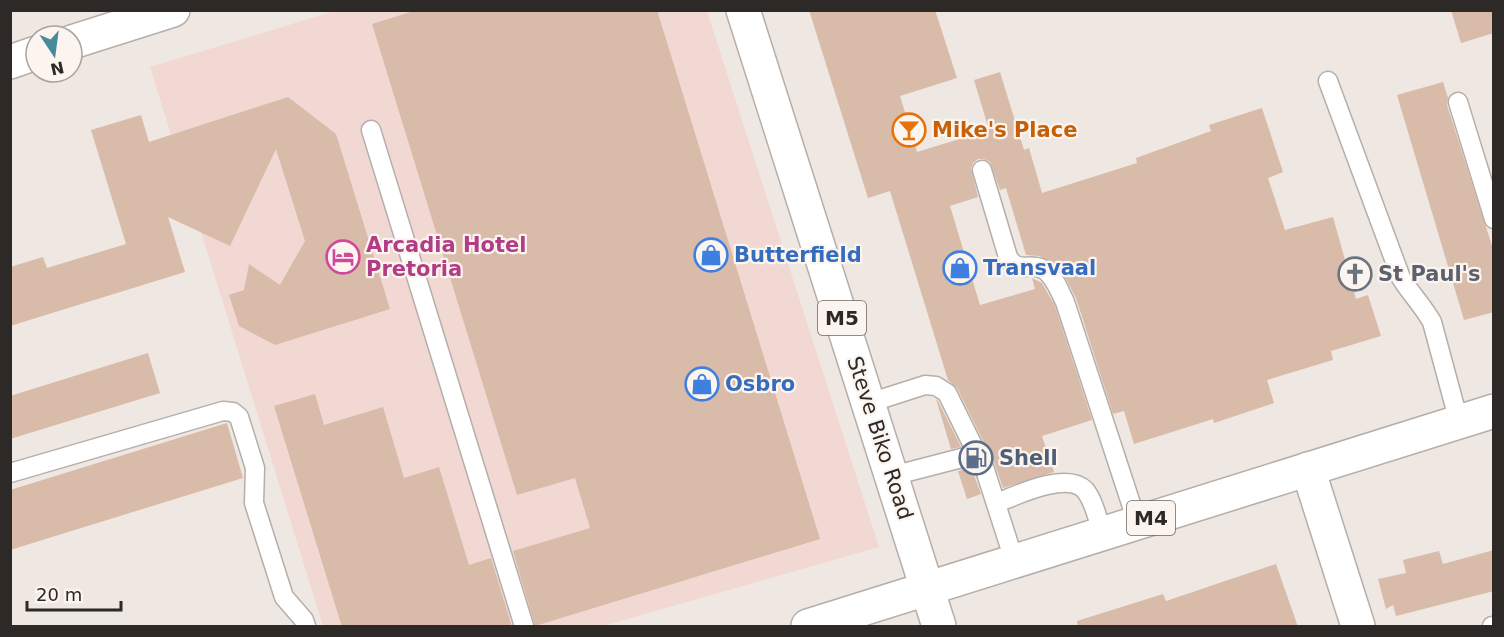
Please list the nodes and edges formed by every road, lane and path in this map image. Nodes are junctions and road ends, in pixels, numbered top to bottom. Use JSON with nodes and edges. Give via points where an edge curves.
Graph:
{"nodes":[{"id":1,"x":173,"y":10,"type":"edge"},
{"id":2,"x":743,"y":10,"type":"edge"},
{"id":3,"x":84,"y":38,"type":"edge"},
{"id":4,"x":1328,"y":81,"type":"dead end"},
{"id":5,"x":1458,"y":102,"type":"dead end"},
{"id":6,"x":371,"y":130,"type":"dead end"},
{"id":7,"x":982,"y":170,"type":"dead end"},
{"id":8,"x":1494,"y":219,"type":"edge"},
{"id":9,"x":869,"y":403,"type":"junction"},
{"id":10,"x":1494,"y":411,"type":"edge"},
{"id":11,"x":1459,"y":422,"type":"junction"},
{"id":12,"x":977,"y":454,"type":"junction"},
{"id":13,"x":1308,"y":469,"type":"junction"},
{"id":14,"x":10,"y":473,"type":"edge"},
{"id":15,"x":892,"y":476,"type":"junction"},
{"id":16,"x":997,"y":503,"type":"junction"},
{"id":17,"x":1137,"y":522,"type":"junction"},
{"id":18,"x":1102,"y":533,"type":"junction"},
{"id":19,"x":1014,"y":560,"type":"junction"},
{"id":20,"x":927,"y":587,"type":"junction"},
{"id":21,"x":306,"y":627,"type":"edge"},
{"id":22,"x":524,"y":627,"type":"edge"},
{"id":23,"x":808,"y":627,"type":"edge"},
{"id":24,"x":939,"y":627,"type":"edge"},
{"id":25,"x":1358,"y":627,"type":"edge"}],
"edges":[{"from":1,"to":3,"type":"main road"},
{"from":2,"to":9,"type":"main road","name":"Steve Biko Road","number":"M5"},
{"from":4,"to":11,"type":"lane","via":[[1401,278],[1432,322]]},
{"from":5,"to":8,"type":"lane"},
{"from":6,"to":22,"type":"lane"},
{"from":7,"to":17,"type":"lane","via":[[1012,264],[1046,271],[1065,302]]},
{"from":9,"to":12,"type":"lane","via":[[925,385],[936,386],[947,393]]},
{"from":9,"to":15,"type":"main road","name":"Steve Biko Road","number":"M5"},
{"from":10,"to":11,"type":"main road","number":"M4"},
{"from":11,"to":13,"type":"main road","number":"M4"},
{"from":12,"to":15,"type":"lane"},
{"from":12,"to":16,"type":"lane"},
{"from":13,"to":17,"type":"main road","number":"M4"},
{"from":13,"to":25,"type":"main road"},
{"from":14,"to":21,"type":"lane","via":[[223,411],[232,412],[238,417],[255,468],[254,503],[284,597]]},
{"from":15,"to":20,"type":"main road","name":"Steve Biko Road","number":"M5"},
{"from":16,"to":18,"type":"lane","via":[[1059,483],[1079,485],[1087,492]]},
{"from":16,"to":19,"type":"lane"},
{"from":17,"to":18,"type":"main road","number":"M4"},
{"from":18,"to":19,"type":"main road","number":"M4"},
{"from":19,"to":20,"type":"main road","number":"M4"},
{"from":20,"to":23,"type":"main road","number":"M4"},
{"from":20,"to":24,"type":"main road","name":"Steve Biko Road","number":"M5"}]}
